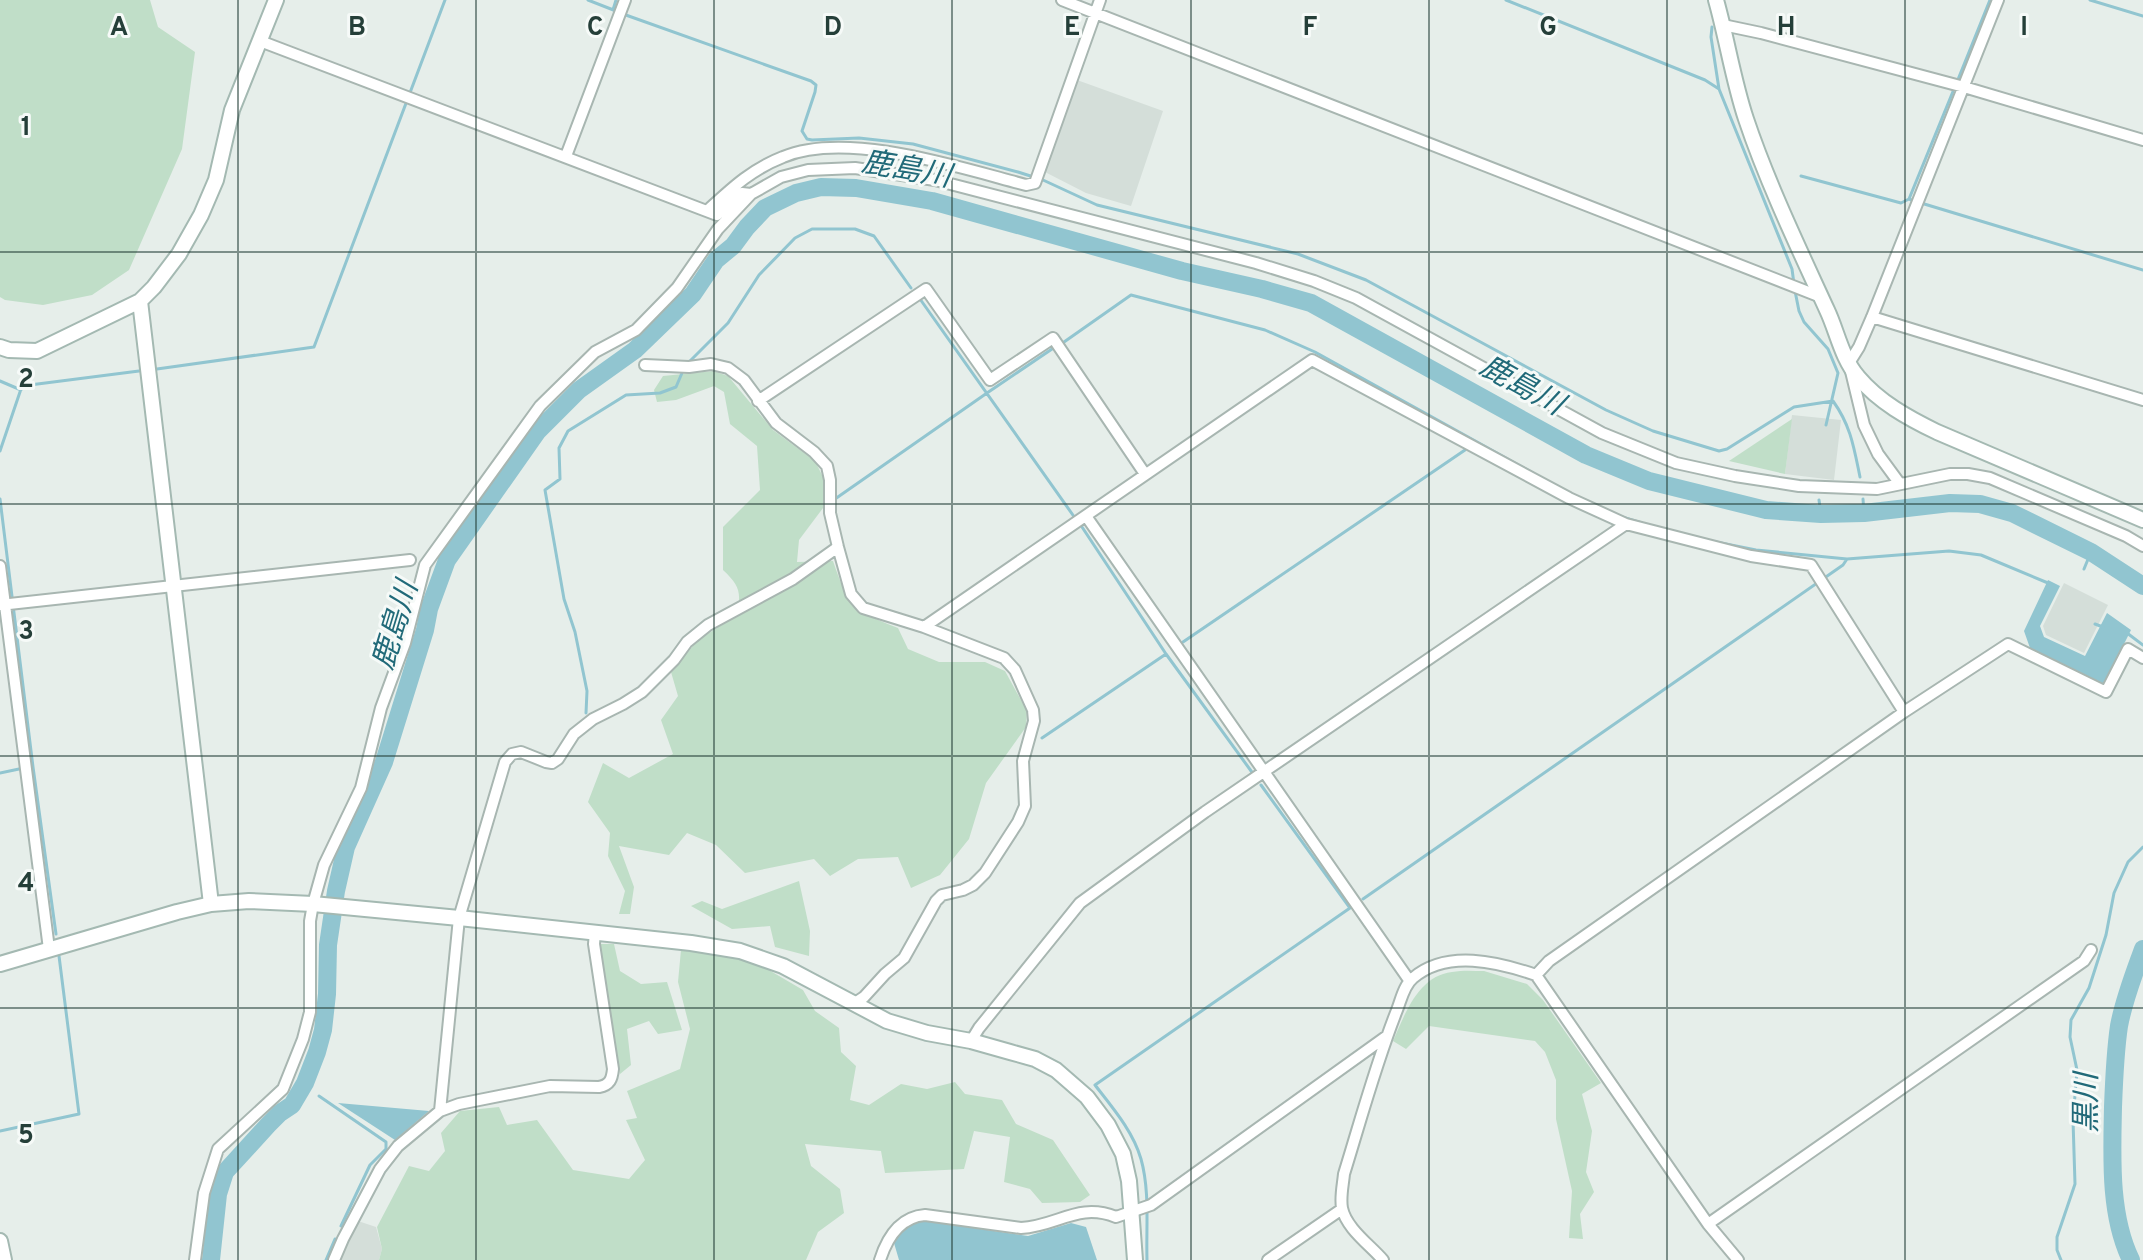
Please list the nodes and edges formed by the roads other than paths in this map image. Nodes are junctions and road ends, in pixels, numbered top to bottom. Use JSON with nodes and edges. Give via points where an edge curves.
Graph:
{"nodes":[{"id":1,"x":276,"y":0,"type":"edge"},
{"id":2,"x":1062,"y":0,"type":"edge"},
{"id":3,"x":1100,"y":0,"type":"edge"},
{"id":4,"x":1716,"y":0,"type":"edge"},
{"id":5,"x":1998,"y":0,"type":"edge"},
{"id":6,"x":624,"y":3,"type":"edge"},
{"id":7,"x":1095,"y":13,"type":"junction"},
{"id":8,"x":1723,"y":25,"type":"junction"},
{"id":9,"x":260,"y":41,"type":"junction"},
{"id":10,"x":1964,"y":87,"type":"junction"},
{"id":11,"x":2143,"y":140,"type":"edge"},
{"id":12,"x":566,"y":156,"type":"junction"},
{"id":13,"x":751,"y":194,"type":"junction"},
{"id":14,"x":708,"y":210,"type":"junction"},
{"id":15,"x":1821,"y":297,"type":"junction"},
{"id":16,"x":140,"y":301,"type":"junction"},
{"id":17,"x":1872,"y":317,"type":"junction"},
{"id":18,"x":0,"y":347,"type":"edge"},
{"id":19,"x":1849,"y":363,"type":"junction"},
{"id":20,"x":645,"y":365,"type":"dead end"},
{"id":21,"x":2143,"y":400,"type":"edge"},
{"id":22,"x":758,"y":401,"type":"junction"},
{"id":23,"x":1145,"y":474,"type":"junction"},
{"id":24,"x":1900,"y":484,"type":"junction"},
{"id":25,"x":1086,"y":516,"type":"junction"},
{"id":26,"x":2143,"y":520,"type":"edge"},
{"id":27,"x":1626,"y":524,"type":"junction"},
{"id":28,"x":2143,"y":546,"type":"edge"},
{"id":29,"x":838,"y":547,"type":"junction"},
{"id":30,"x":410,"y":560,"type":"dead end"},
{"id":31,"x":0,"y":566,"type":"edge"},
{"id":32,"x":173,"y":587,"type":"junction"},
{"id":33,"x":2,"y":604,"type":"edge"},
{"id":34,"x":924,"y":627,"type":"junction"},
{"id":35,"x":2143,"y":658,"type":"edge"},
{"id":36,"x":1904,"y":712,"type":"junction"},
{"id":37,"x":1265,"y":772,"type":"junction"},
{"id":38,"x":211,"y":904,"type":"junction"},
{"id":39,"x":313,"y":904,"type":"junction"},
{"id":40,"x":459,"y":918,"type":"junction"},
{"id":41,"x":595,"y":932,"type":"junction"},
{"id":42,"x":49,"y":949,"type":"junction"},
{"id":43,"x":2091,"y":950,"type":"dead end"},
{"id":44,"x":0,"y":964,"type":"edge"},
{"id":45,"x":1536,"y":975,"type":"junction"},
{"id":46,"x":1409,"y":980,"type":"junction"},
{"id":47,"x":855,"y":1003,"type":"junction"},
{"id":48,"x":1387,"y":1036,"type":"junction"},
{"id":49,"x":971,"y":1041,"type":"junction"},
{"id":50,"x":440,"y":1111,"type":"junction"},
{"id":51,"x":1342,"y":1209,"type":"junction"},
{"id":52,"x":1132,"y":1213,"type":"junction"},
{"id":53,"x":1708,"y":1224,"type":"junction"},
{"id":54,"x":0,"y":1241,"type":"edge"},
{"id":55,"x":4,"y":1260,"type":"edge"},
{"id":56,"x":195,"y":1260,"type":"edge"},
{"id":57,"x":334,"y":1260,"type":"edge"},
{"id":58,"x":880,"y":1260,"type":"edge"},
{"id":59,"x":1135,"y":1260,"type":"edge"},
{"id":60,"x":1268,"y":1260,"type":"edge"},
{"id":61,"x":1383,"y":1260,"type":"edge"},
{"id":62,"x":1738,"y":1260,"type":"edge"}],
"edges":[{"from":1,"to":9,"type":"street"},
{"from":2,"to":7,"type":"street"},
{"from":3,"to":7,"type":"street"},
{"from":4,"to":8,"type":"street"},
{"from":5,"to":10,"type":"street"},
{"from":6,"to":12,"type":"street"},
{"from":7,"to":14,"type":"street","via":[[1035,183],[897,153],[814,149],[785,156],[743,178]]},
{"from":7,"to":15,"type":"street"},
{"from":8,"to":10,"type":"street"},
{"from":8,"to":15,"type":"street","via":[[1745,116]]},
{"from":9,"to":12,"type":"street"},
{"from":9,"to":16,"type":"street","via":[[232,110],[216,180],[201,215],[179,254]]},
{"from":10,"to":11,"type":"street"},
{"from":10,"to":17,"type":"street"},
{"from":12,"to":14,"type":"street"},
{"from":13,"to":14,"type":"street","via":[[742,193],[717,215]]},
{"from":13,"to":24,"type":"street","via":[[781,177],[808,170],[855,168],[935,180],[1314,281],[1356,298],[1602,433],[1676,463],[1799,486],[1877,489]]},
{"from":13,"to":39,"type":"street","via":[[718,229],[677,288],[636,330],[595,352],[540,406],[425,565],[361,788],[324,865]]},
{"from":15,"to":19,"type":"street"},
{"from":16,"to":18,"type":"street","via":[[37,351]]},
{"from":16,"to":32,"type":"street"},
{"from":17,"to":19,"type":"street"},
{"from":17,"to":21,"type":"street"},
{"from":19,"to":24,"type":"street","via":[[1864,425]]},
{"from":19,"to":26,"type":"street","via":[[1878,396],[1906,416]]},
{"from":20,"to":22,"type":"street","via":[[728,368]]},
{"from":22,"to":23,"type":"street","via":[[926,289],[990,380],[1053,338]]},
{"from":22,"to":29,"type":"street","via":[[827,466]]},
{"from":23,"to":25,"type":"street"},
{"from":23,"to":27,"type":"street","via":[[1312,360]]},
{"from":24,"to":28,"type":"street","via":[[1950,474],[1990,478]]},
{"from":25,"to":34,"type":"street"},
{"from":25,"to":37,"type":"street"},
{"from":27,"to":36,"type":"street","via":[[1751,556],[1811,565]]},
{"from":27,"to":37,"type":"street"},
{"from":29,"to":34,"type":"street","via":[[851,594],[863,608]]},
{"from":29,"to":40,"type":"street","via":[[793,579],[708,625],[642,692],[574,734],[552,763],[512,754],[505,762]]},
{"from":30,"to":32,"type":"street"},
{"from":31,"to":33,"type":"street"},
{"from":32,"to":33,"type":"street"},
{"from":32,"to":38,"type":"street"},
{"from":33,"to":42,"type":"street"},
{"from":34,"to":47,"type":"street","via":[[1004,658],[1015,670],[1034,721],[1023,761],[1025,806],[985,873],[973,885],[942,895],[904,958]]},
{"from":35,"to":36,"type":"street","via":[[2128,649],[2106,692],[2008,644]]},
{"from":36,"to":45,"type":"street"},
{"from":37,"to":46,"type":"street"},
{"from":37,"to":49,"type":"street","via":[[1080,903]]},
{"from":38,"to":39,"type":"street"},
{"from":38,"to":42,"type":"street"},
{"from":39,"to":40,"type":"street"},
{"from":39,"to":56,"type":"street","via":[[310,1012],[303,1039],[283,1089],[218,1149],[204,1193]]},
{"from":40,"to":41,"type":"street"},
{"from":40,"to":50,"type":"street"},
{"from":41,"to":47,"type":"street","via":[[740,951],[783,966]]},
{"from":41,"to":50,"type":"street","via":[[611,1081],[599,1087],[550,1086]]},
{"from":42,"to":44,"type":"street"},
{"from":43,"to":53,"type":"street","via":[[2084,961]]},
{"from":45,"to":46,"type":"street","via":[[1508,966],[1456,961]]},
{"from":45,"to":53,"type":"street"},
{"from":46,"to":48,"type":"street"},
{"from":47,"to":49,"type":"street","via":[[887,1021]]},
{"from":48,"to":51,"type":"street","via":[[1344,1174]]},
{"from":48,"to":52,"type":"street","via":[[1151,1205]]},
{"from":49,"to":52,"type":"street","via":[[1035,1059],[1087,1097],[1123,1154]]},
{"from":50,"to":57,"type":"street","via":[[398,1146],[380,1169]]},
{"from":51,"to":60,"type":"street"},
{"from":51,"to":61,"type":"street"},
{"from":52,"to":58,"type":"street","via":[[1116,1217],[1088,1211],[1021,1228],[914,1216],[885,1243]]},
{"from":52,"to":59,"type":"street"},
{"from":53,"to":62,"type":"street"},
{"from":54,"to":55,"type":"street"}]}
